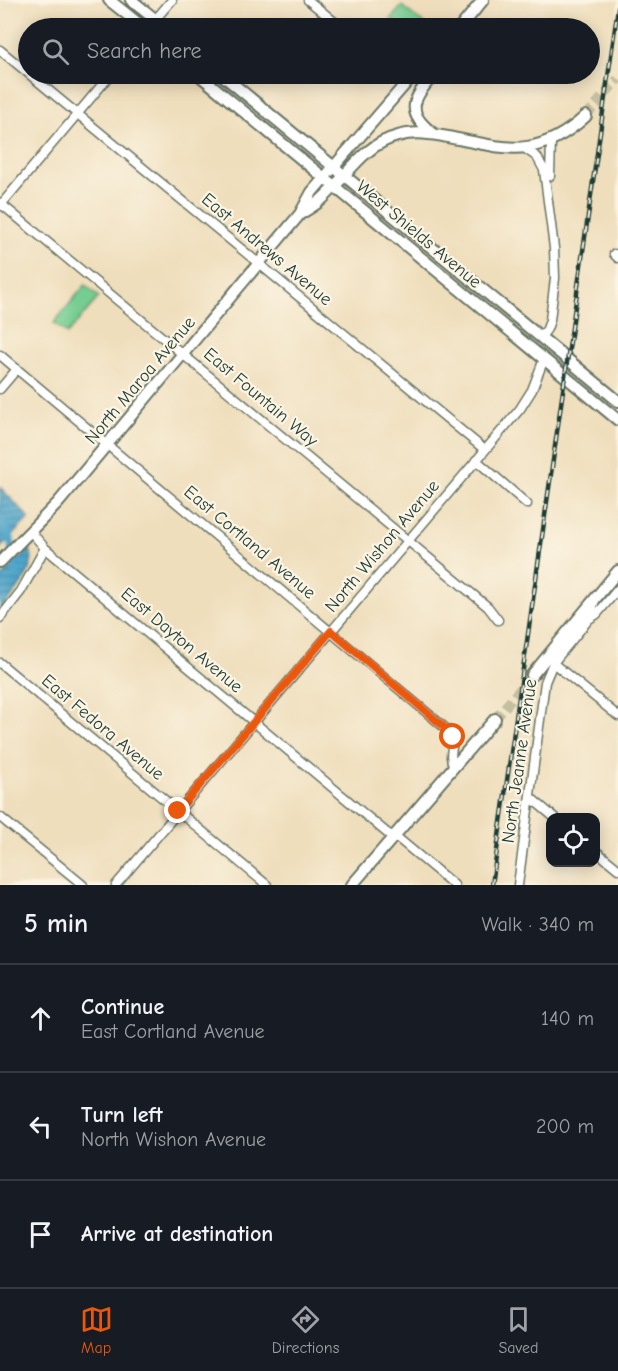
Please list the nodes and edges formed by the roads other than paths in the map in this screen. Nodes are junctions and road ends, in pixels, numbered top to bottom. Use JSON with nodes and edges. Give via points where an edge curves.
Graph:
{"nodes":[{"id":1,"x":110,"y":0,"type":"edge"},
{"id":2,"x":131,"y":0,"type":"edge"},
{"id":3,"x":172,"y":0,"type":"edge"},
{"id":4,"x":308,"y":0,"type":"edge"},
{"id":5,"x":483,"y":0,"type":"edge"},
{"id":6,"x":137,"y":18,"type":"edge"},
{"id":7,"x":143,"y":18,"type":"edge"},
{"id":8,"x":156,"y":18,"type":"edge"},
{"id":9,"x":330,"y":18,"type":"edge"},
{"id":10,"x":468,"y":18,"type":"edge"},
{"id":11,"x":0,"y":50,"type":"edge"},
{"id":12,"x":18,"y":64,"type":"edge"},
{"id":13,"x":42,"y":84,"type":"edge"},
{"id":14,"x":103,"y":84,"type":"edge"},
{"id":15,"x":210,"y":84,"type":"edge"},
{"id":16,"x":232,"y":84,"type":"edge"},
{"id":17,"x":404,"y":84,"type":"edge"},
{"id":18,"x":426,"y":84,"type":"edge"},
{"id":19,"x":78,"y":113,"type":"junction"},
{"id":20,"x":586,"y":116,"type":"tunnel mouth"},
{"id":21,"x":435,"y":135,"type":"junction"},
{"id":22,"x":551,"y":140,"type":"junction"},
{"id":23,"x":524,"y":148,"type":"junction"},
{"id":24,"x":334,"y":167,"type":"junction"},
{"id":25,"x":344,"y":175,"type":"junction"},
{"id":26,"x":324,"y":178,"type":"junction"},
{"id":27,"x":334,"y":186,"type":"junction"},
{"id":28,"x":548,"y":189,"type":"junction"},
{"id":29,"x":0,"y":204,"type":"edge"},
{"id":30,"x":300,"y":214,"type":"junction"},
{"id":31,"x":258,"y":264,"type":"junction"},
{"id":32,"x":541,"y":338,"type":"junction"},
{"id":33,"x":183,"y":354,"type":"junction"},
{"id":34,"x":0,"y":355,"type":"edge"},
{"id":35,"x":544,"y":359,"type":"junction"},
{"id":36,"x":17,"y":369,"type":"junction"},
{"id":37,"x":0,"y":389,"type":"edge"},
{"id":38,"x":618,"y":401,"type":"edge"},
{"id":39,"x":618,"y":420,"type":"edge"},
{"id":40,"x":107,"y":445,"type":"junction"},
{"id":41,"x":485,"y":450,"type":"junction"},
{"id":42,"x":476,"y":460,"type":"junction"},
{"id":43,"x":527,"y":504,"type":"dead end"},
{"id":44,"x":31,"y":532,"type":"junction"},
{"id":45,"x":408,"y":540,"type":"junction"},
{"id":46,"x":45,"y":548,"type":"junction"},
{"id":47,"x":1,"y":562,"type":"edge"},
{"id":48,"x":618,"y":571,"type":"edge"},
{"id":49,"x":618,"y":588,"type":"edge"},
{"id":50,"x":597,"y":597,"type":"junction"},
{"id":51,"x":0,"y":618,"type":"edge"},
{"id":52,"x":589,"y":619,"type":"junction"},
{"id":53,"x":498,"y":620,"type":"dead end"},
{"id":54,"x":331,"y":631,"type":"junction"},
{"id":55,"x":0,"y":663,"type":"edge"},
{"id":56,"x":553,"y":663,"type":"junction"},
{"id":57,"x":532,"y":675,"type":"tunnel mouth"},
{"id":58,"x":618,"y":716,"type":"edge"},
{"id":59,"x":495,"y":719,"type":"tunnel mouth"},
{"id":60,"x":255,"y":722,"type":"junction"},
{"id":61,"x":453,"y":765,"type":"junction"},
{"id":62,"x":530,"y":797,"type":"junction"},
{"id":63,"x":178,"y":811,"type":"junction"},
{"id":64,"x":549,"y":813,"type":"edge"},
{"id":65,"x":0,"y":817,"type":"edge"},
{"id":66,"x":393,"y":836,"type":"junction"},
{"id":67,"x":600,"y":854,"type":"edge"},
{"id":68,"x":618,"y":869,"type":"edge"},
{"id":69,"x":84,"y":885,"type":"edge"},
{"id":70,"x":116,"y":885,"type":"edge"},
{"id":71,"x":267,"y":885,"type":"edge"},
{"id":72,"x":352,"y":885,"type":"edge"},
{"id":73,"x":454,"y":885,"type":"edge"},
{"id":74,"x":518,"y":885,"type":"edge"}],
"edges":[{"from":1,"to":6,"type":"main road"},
{"from":2,"to":7,"type":"main road"},
{"from":3,"to":8,"type":"street"},
{"from":4,"to":9,"type":"street"},
{"from":5,"to":10,"type":"main road"},
{"from":11,"to":12,"type":"street","name":"East Andrews Avenue"},
{"from":13,"to":19,"type":"street","name":"East Andrews Avenue"},
{"from":14,"to":19,"type":"street"},
{"from":15,"to":26,"type":"main road","name":"West Shields Avenue"},
{"from":16,"to":24,"type":"main road","name":"West Shields Avenue"},
{"from":17,"to":24,"type":"main road","name":"North Maroa Avenue"},
{"from":18,"to":21,"type":"main road","via":[[414,102],[418,119]]},
{"from":19,"to":29,"type":"street"},
{"from":19,"to":31,"type":"street","name":"East Andrews Avenue"},
{"from":20,"to":22,"type":"main road"},
{"from":21,"to":23,"type":"main road","via":[[502,148]]},
{"from":21,"to":25,"type":"main road","via":[[406,134],[385,140]]},
{"from":22,"to":23,"type":"main road"},
{"from":22,"to":28,"type":"street"},
{"from":23,"to":28,"type":"street","via":[[541,163]]},
{"from":24,"to":25,"type":"main road","name":"West Shields Avenue"},
{"from":24,"to":26,"type":"main road","name":"North Maroa Avenue"},
{"from":25,"to":27,"type":"main road","name":"North Maroa Avenue"},
{"from":25,"to":32,"type":"main road","name":"West Shields Avenue"},
{"from":26,"to":27,"type":"main road","name":"West Shields Avenue"},
{"from":26,"to":30,"type":"main road","name":"North Maroa Avenue"},
{"from":27,"to":30,"type":"main road","name":"North Maroa Avenue"},
{"from":27,"to":35,"type":"main road","name":"West Shields Avenue"},
{"from":28,"to":32,"type":"street","via":[[555,278],[550,320]]},
{"from":29,"to":33,"type":"street","name":"East Fountain Way"},
{"from":30,"to":31,"type":"main road","name":"North Maroa Avenue"},
{"from":31,"to":33,"type":"main road","name":"North Maroa Avenue"},
{"from":31,"to":41,"type":"street","name":"East Andrews Avenue"},
{"from":32,"to":38,"type":"main road","name":"West Shields Avenue"},
{"from":33,"to":40,"type":"main road","name":"North Maroa Avenue"},
{"from":33,"to":45,"type":"street","name":"East Fountain Way"},
{"from":34,"to":36,"type":"street","name":"East Cortland Avenue"},
{"from":35,"to":39,"type":"main road","name":"West Shields Avenue"},
{"from":35,"to":41,"type":"street","name":"North Wishon Avenue","via":[[532,390]]},
{"from":36,"to":37,"type":"street"},
{"from":36,"to":40,"type":"street","name":"East Cortland Avenue"},
{"from":40,"to":44,"type":"main road","name":"North Maroa Avenue"},
{"from":40,"to":54,"type":"street","name":"East Cortland Avenue"},
{"from":41,"to":42,"type":"street","name":"North Wishon Avenue"},
{"from":42,"to":43,"type":"street"},
{"from":42,"to":45,"type":"street","name":"North Wishon Avenue"},
{"from":44,"to":46,"type":"street","name":"East Dayton Avenue"},
{"from":44,"to":47,"type":"main road","name":"North Maroa Avenue"},
{"from":45,"to":53,"type":"street","name":"East Fountain Way","via":[[488,607]]},
{"from":45,"to":54,"type":"street","name":"North Wishon Avenue"},
{"from":46,"to":51,"type":"street","via":[[21,591]]},
{"from":46,"to":60,"type":"street","name":"East Dayton Avenue"},
{"from":48,"to":50,"type":"main road"},
{"from":49,"to":52,"type":"street","name":"North Jeanne Avenue"},
{"from":50,"to":52,"type":"street","name":"North Jeanne Avenue"},
{"from":50,"to":57,"type":"main road"},
{"from":52,"to":56,"type":"street","name":"North Jeanne Avenue"},
{"from":54,"to":60,"type":"street","name":"North Wishon Avenue"},
{"from":54,"to":61,"type":"street","name":"East Cortland Avenue","via":[[450,732]]},
{"from":55,"to":63,"type":"street","name":"East Fedora Avenue"},
{"from":56,"to":58,"type":"street"},
{"from":56,"to":62,"type":"street","name":"North Jeanne Avenue","via":[[545,682]]},
{"from":59,"to":61,"type":"main road"},
{"from":60,"to":63,"type":"street","name":"North Wishon Avenue"},
{"from":60,"to":66,"type":"street","name":"East Dayton Avenue"},
{"from":61,"to":66,"type":"main road"},
{"from":62,"to":64,"type":"street"},
{"from":62,"to":74,"type":"street","name":"North Jeanne Avenue"},
{"from":63,"to":70,"type":"street","name":"North Wishon Avenue"},
{"from":63,"to":71,"type":"street","name":"East Fedora Avenue"},
{"from":65,"to":69,"type":"street"},
{"from":66,"to":72,"type":"main road"},
{"from":66,"to":73,"type":"street","name":"East Dayton Avenue"},
{"from":67,"to":68,"type":"street"}]}
